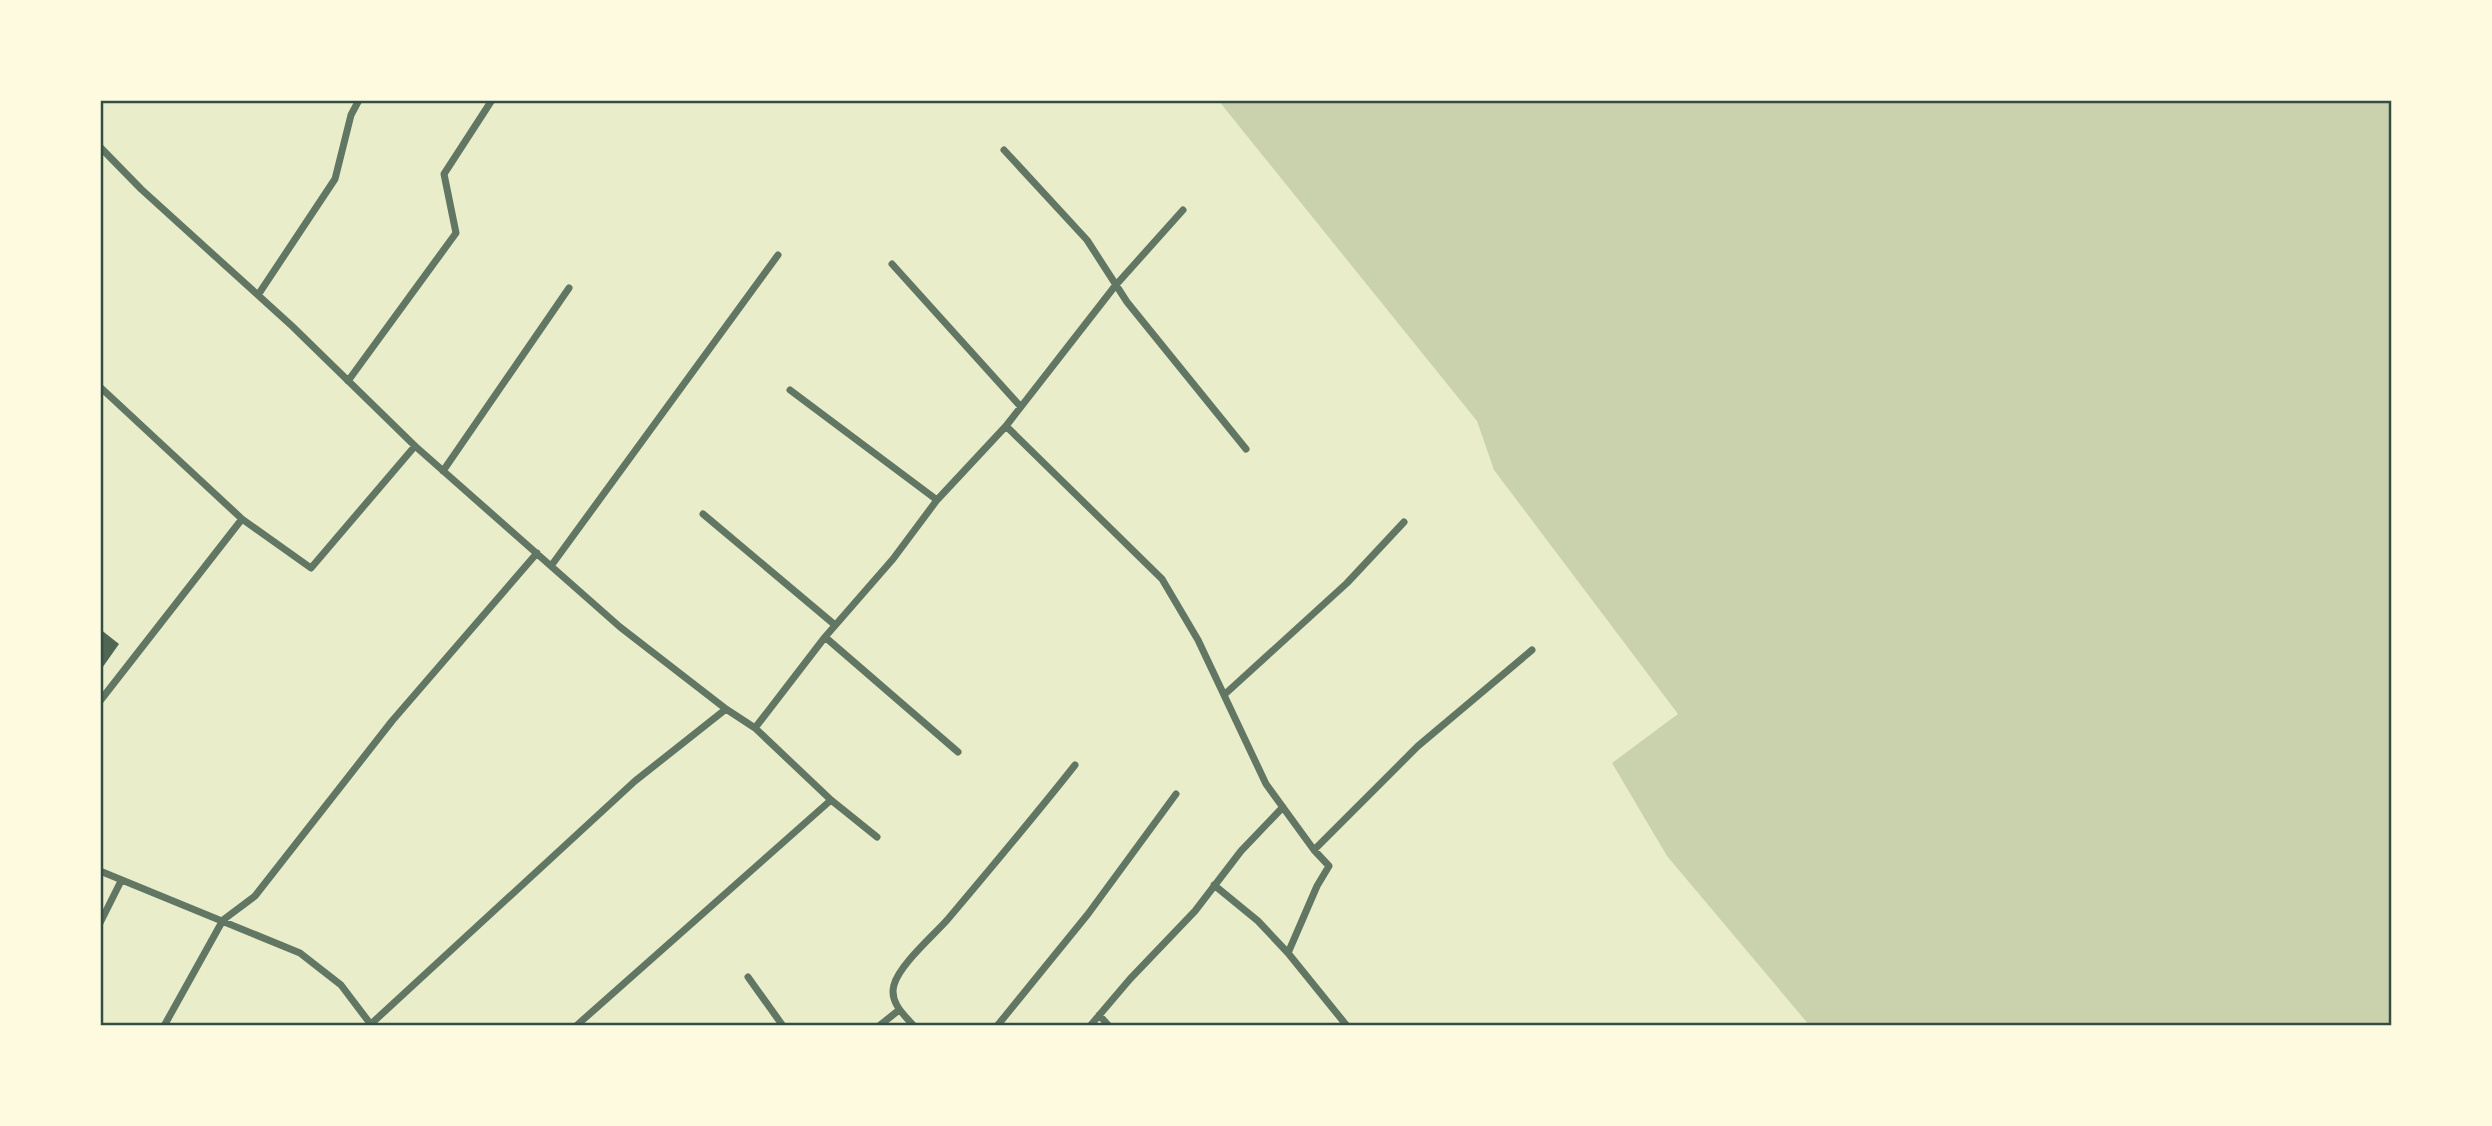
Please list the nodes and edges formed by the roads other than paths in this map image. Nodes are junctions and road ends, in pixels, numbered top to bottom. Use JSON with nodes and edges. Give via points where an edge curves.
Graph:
{"nodes":[{"id":1,"x":359,"y":100,"type":"edge"},
{"id":2,"x":492,"y":100,"type":"edge"},
{"id":3,"x":100,"y":147,"type":"edge"},
{"id":4,"x":1004,"y":150,"type":"dead end"},
{"id":5,"x":1184,"y":209,"type":"dead end"},
{"id":6,"x":778,"y":255,"type":"dead end"},
{"id":7,"x":892,"y":264,"type":"dead end"},
{"id":8,"x":1115,"y":286,"type":"junction"},
{"id":9,"x":569,"y":288,"type":"dead end"},
{"id":10,"x":258,"y":295,"type":"junction"},
{"id":11,"x":348,"y":381,"type":"junction"},
{"id":12,"x":100,"y":387,"type":"edge"},
{"id":13,"x":790,"y":390,"type":"dead end"},
{"id":14,"x":1020,"y":407,"type":"junction"},
{"id":15,"x":1006,"y":426,"type":"junction"},
{"id":16,"x":415,"y":446,"type":"junction"},
{"id":17,"x":1246,"y":449,"type":"dead end"},
{"id":18,"x":443,"y":471,"type":"junction"},
{"id":19,"x":937,"y":500,"type":"junction"},
{"id":20,"x":703,"y":514,"type":"dead end"},
{"id":21,"x":242,"y":519,"type":"junction"},
{"id":22,"x":1404,"y":523,"type":"dead end"},
{"id":23,"x":537,"y":553,"type":"junction"},
{"id":24,"x":551,"y":566,"type":"junction"},
{"id":25,"x":835,"y":625,"type":"junction"},
{"id":26,"x":825,"y":637,"type":"junction"},
{"id":27,"x":1532,"y":650,"type":"dead end"},
{"id":28,"x":1224,"y":695,"type":"junction"},
{"id":29,"x":100,"y":701,"type":"edge"},
{"id":30,"x":726,"y":709,"type":"junction"},
{"id":31,"x":755,"y":728,"type":"junction"},
{"id":32,"x":958,"y":752,"type":"dead end"},
{"id":33,"x":1075,"y":765,"type":"dead end"},
{"id":34,"x":1176,"y":794,"type":"dead end"},
{"id":35,"x":831,"y":800,"type":"junction"},
{"id":36,"x":1283,"y":807,"type":"junction"},
{"id":37,"x":877,"y":837,"type":"dead end"},
{"id":38,"x":1314,"y":850,"type":"junction"},
{"id":39,"x":100,"y":871,"type":"edge"},
{"id":40,"x":121,"y":881,"type":"junction"},
{"id":41,"x":1214,"y":886,"type":"junction"},
{"id":42,"x":223,"y":920,"type":"junction"},
{"id":43,"x":100,"y":923,"type":"edge"},
{"id":44,"x":1289,"y":953,"type":"junction"},
{"id":45,"x":748,"y":977,"type":"dead end"},
{"id":46,"x":899,"y":1010,"type":"junction"},
{"id":47,"x":1099,"y":1016,"type":"junction"},
{"id":48,"x":372,"y":1025,"type":"edge"},
{"id":49,"x":164,"y":1026,"type":"edge"},
{"id":50,"x":576,"y":1026,"type":"edge"},
{"id":51,"x":783,"y":1026,"type":"edge"},
{"id":52,"x":879,"y":1026,"type":"edge"},
{"id":53,"x":914,"y":1026,"type":"edge"},
{"id":54,"x":997,"y":1026,"type":"edge"},
{"id":55,"x":1090,"y":1026,"type":"edge"},
{"id":56,"x":1109,"y":1026,"type":"edge"},
{"id":57,"x":1347,"y":1026,"type":"edge"}],
"edges":[{"from":1,"to":10,"type":"street","via":[[335,179]]},
{"from":2,"to":11,"type":"street","via":[[444,174],[456,233]]},
{"from":3,"to":10,"type":"street"},
{"from":4,"to":8,"type":"street","via":[[1087,240]]},
{"from":5,"to":8,"type":"street"},
{"from":6,"to":24,"type":"street"},
{"from":7,"to":14,"type":"street"},
{"from":8,"to":14,"type":"street"},
{"from":8,"to":17,"type":"street"},
{"from":9,"to":18,"type":"street"},
{"from":10,"to":11,"type":"street"},
{"from":11,"to":16,"type":"street"},
{"from":12,"to":21,"type":"street"},
{"from":13,"to":19,"type":"street"},
{"from":14,"to":15,"type":"street"},
{"from":15,"to":19,"type":"street"},
{"from":15,"to":28,"type":"street","via":[[1162,579]]},
{"from":16,"to":18,"type":"street"},
{"from":16,"to":21,"type":"street","via":[[311,568]]},
{"from":18,"to":23,"type":"street"},
{"from":19,"to":25,"type":"street"},
{"from":20,"to":25,"type":"street"},
{"from":21,"to":29,"type":"street"},
{"from":22,"to":28,"type":"street","via":[[1347,583]]},
{"from":23,"to":24,"type":"street"},
{"from":23,"to":42,"type":"street","via":[[392,721],[255,896]]},
{"from":24,"to":30,"type":"street","via":[[620,627]]},
{"from":25,"to":26,"type":"street"},
{"from":26,"to":31,"type":"street"},
{"from":26,"to":32,"type":"street"},
{"from":27,"to":38,"type":"street","via":[[1418,746]]},
{"from":28,"to":36,"type":"street","via":[[1266,784]]},
{"from":30,"to":31,"type":"street"},
{"from":30,"to":48,"type":"street","via":[[635,781]]},
{"from":31,"to":35,"type":"street"},
{"from":33,"to":46,"type":"street","via":[[911,959],[894,984]]},
{"from":34,"to":54,"type":"street","via":[[1088,914]]},
{"from":35,"to":37,"type":"street"},
{"from":35,"to":50,"type":"street"},
{"from":36,"to":38,"type":"street"},
{"from":36,"to":41,"type":"street"},
{"from":38,"to":44,"type":"street","via":[[1329,866]]},
{"from":39,"to":40,"type":"street"},
{"from":40,"to":42,"type":"street"},
{"from":40,"to":43,"type":"street"},
{"from":41,"to":44,"type":"street","via":[[1251,914]]},
{"from":41,"to":47,"type":"street"},
{"from":42,"to":48,"type":"street","via":[[300,953],[341,985]]},
{"from":42,"to":49,"type":"street"},
{"from":44,"to":57,"type":"street"},
{"from":45,"to":51,"type":"street"},
{"from":46,"to":52,"type":"street"},
{"from":46,"to":53,"type":"street"},
{"from":47,"to":55,"type":"street"},
{"from":47,"to":56,"type":"street"}]}
